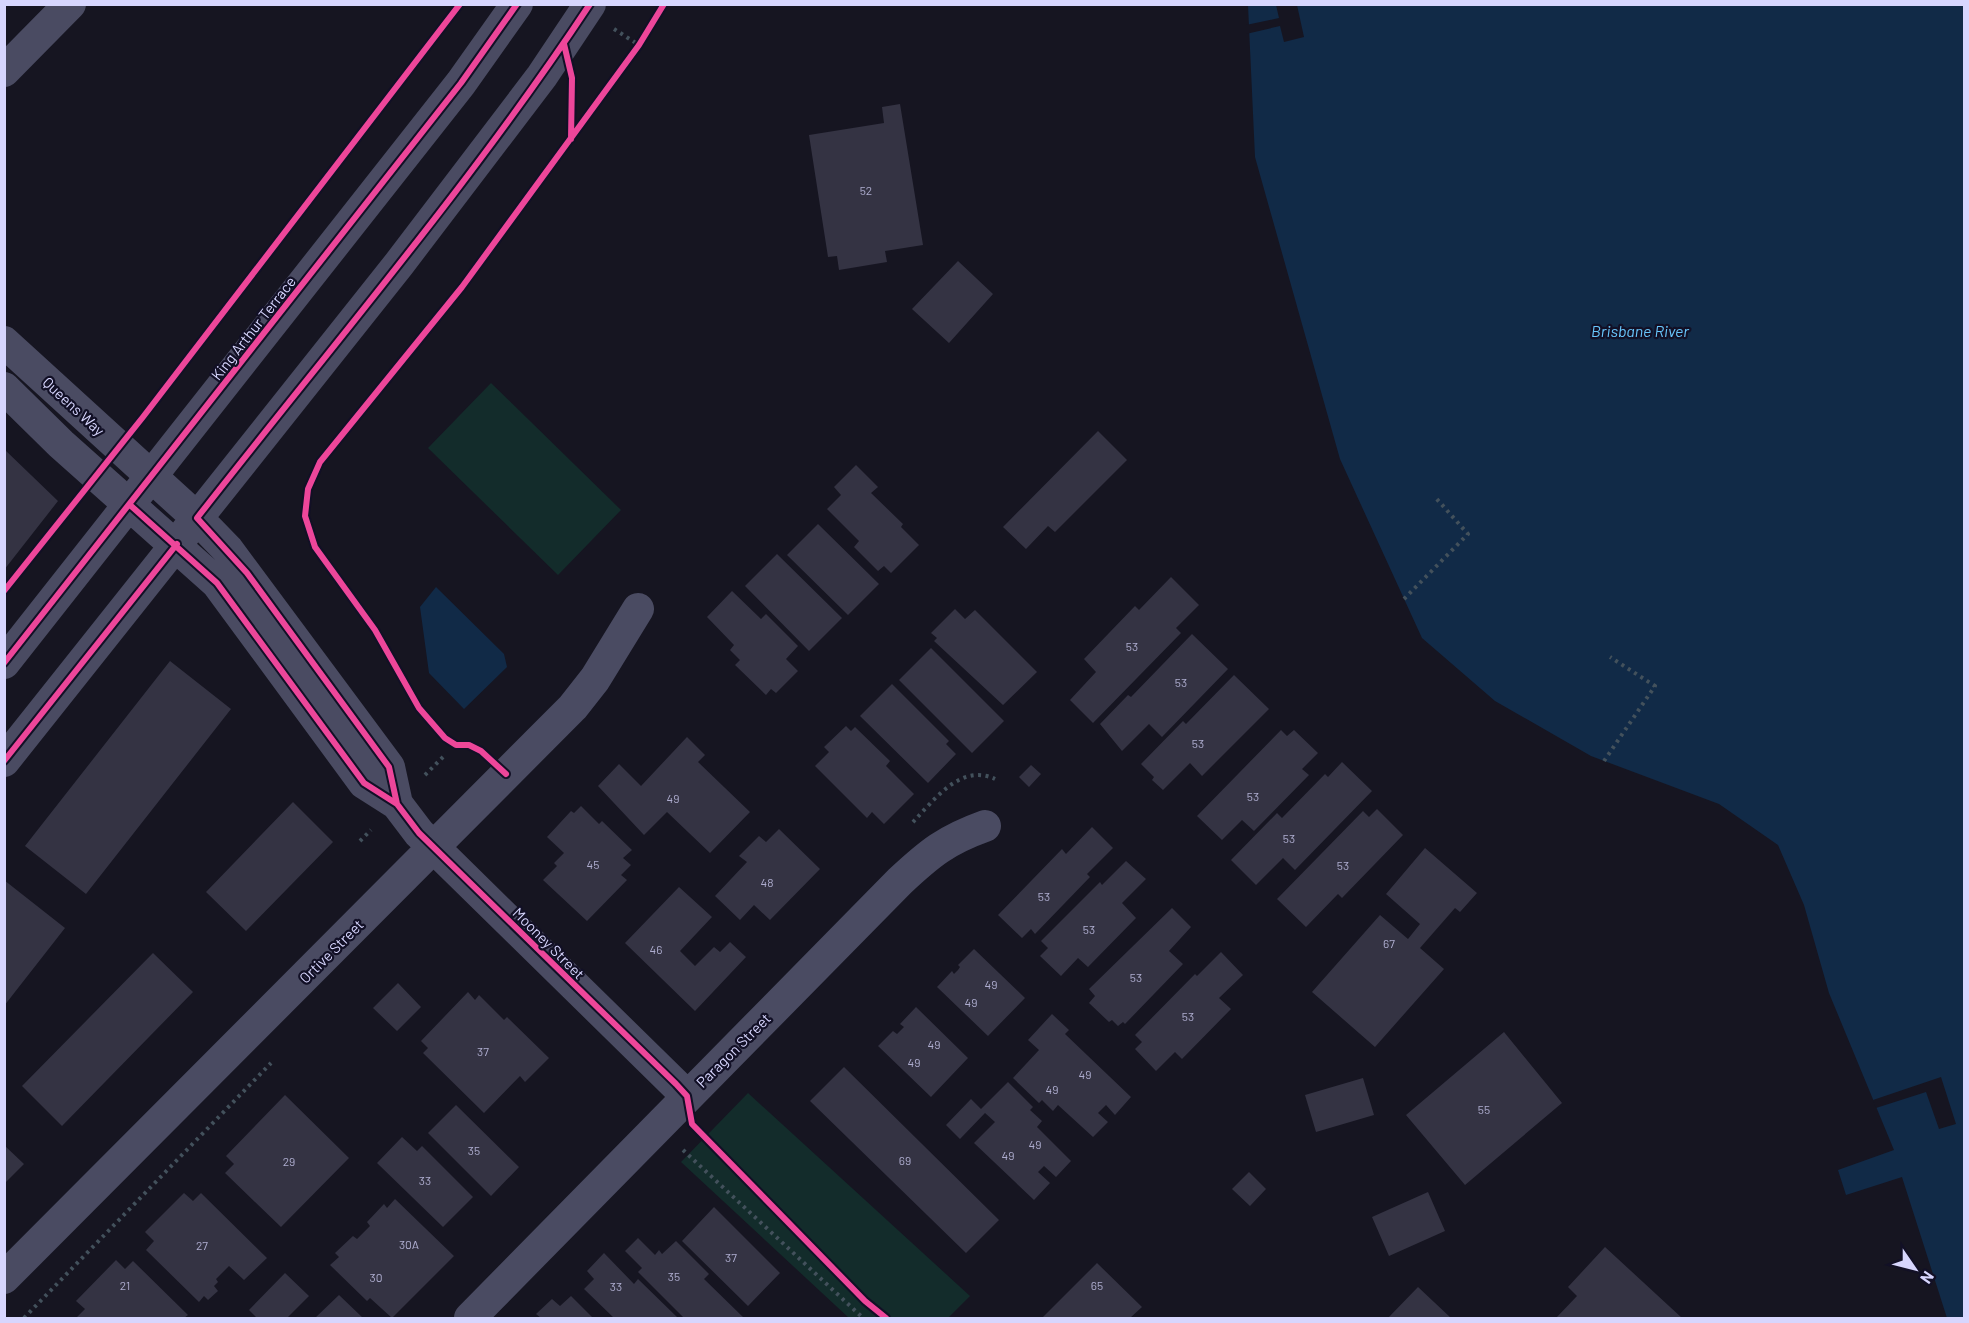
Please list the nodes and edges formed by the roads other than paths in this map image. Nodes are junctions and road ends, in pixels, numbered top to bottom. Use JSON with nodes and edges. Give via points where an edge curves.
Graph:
{"nodes":[{"id":1,"x":70,"y":4,"type":"edge"},
{"id":2,"x":517,"y":4,"type":"edge"},
{"id":3,"x":599,"y":15,"type":"edge"},
{"id":4,"x":4,"y":71,"type":"edge"},
{"id":5,"x":4,"y":342,"type":"edge"},
{"id":6,"x":4,"y":388,"type":"edge"},
{"id":7,"x":151,"y":477,"type":"junction"},
{"id":8,"x":130,"y":505,"type":"junction"},
{"id":9,"x":198,"y":518,"type":"junction"},
{"id":10,"x":177,"y":544,"type":"junction"},
{"id":11,"x":638,"y":609,"type":"dead end"},
{"id":12,"x":4,"y":663,"type":"edge"},
{"id":13,"x":4,"y":761,"type":"edge"},
{"id":14,"x":397,"y":804,"type":"junction"},
{"id":15,"x":985,"y":826,"type":"dead end"},
{"id":16,"x":434,"y":847,"type":"junction"},
{"id":17,"x":687,"y":1096,"type":"junction"},
{"id":18,"x":4,"y":1278,"type":"edge"},
{"id":19,"x":470,"y":1318,"type":"edge"}],
"edges":[{"from":1,"to":4,"type":"street"},
{"from":2,"to":7,"type":"street","name":"King Arthur Terrace","via":[[461,83]]},
{"from":3,"to":9,"type":"street","via":[[542,76]]},
{"from":5,"to":7,"type":"street","name":"Queens Way"},
{"from":6,"to":8,"type":"street"},
{"from":7,"to":8,"type":"street","name":"King Arthur Terrace"},
{"from":7,"to":9,"type":"street","name":"Queens Way"},
{"from":8,"to":10,"type":"street"},
{"from":8,"to":12,"type":"street","name":"King Arthur Terrace"},
{"from":9,"to":10,"type":"street"},
{"from":9,"to":14,"type":"street","name":"Mooney Street","via":[[247,573],[389,767]]},
{"from":10,"to":13,"type":"street"},
{"from":10,"to":14,"type":"street","name":"Mooney Street","via":[[226,594],[364,783]]},
{"from":11,"to":16,"type":"street","name":"Ortive Street","via":[[595,680],[573,707]]},
{"from":14,"to":16,"type":"street","name":"Mooney Street"},
{"from":15,"to":17,"type":"street","name":"Paragon Street","via":[[954,837],[922,861]]},
{"from":16,"to":17,"type":"street","name":"Mooney Street"},
{"from":16,"to":18,"type":"street","name":"Ortive Street"},
{"from":17,"to":19,"type":"street","name":"Paragon Street"}]}
